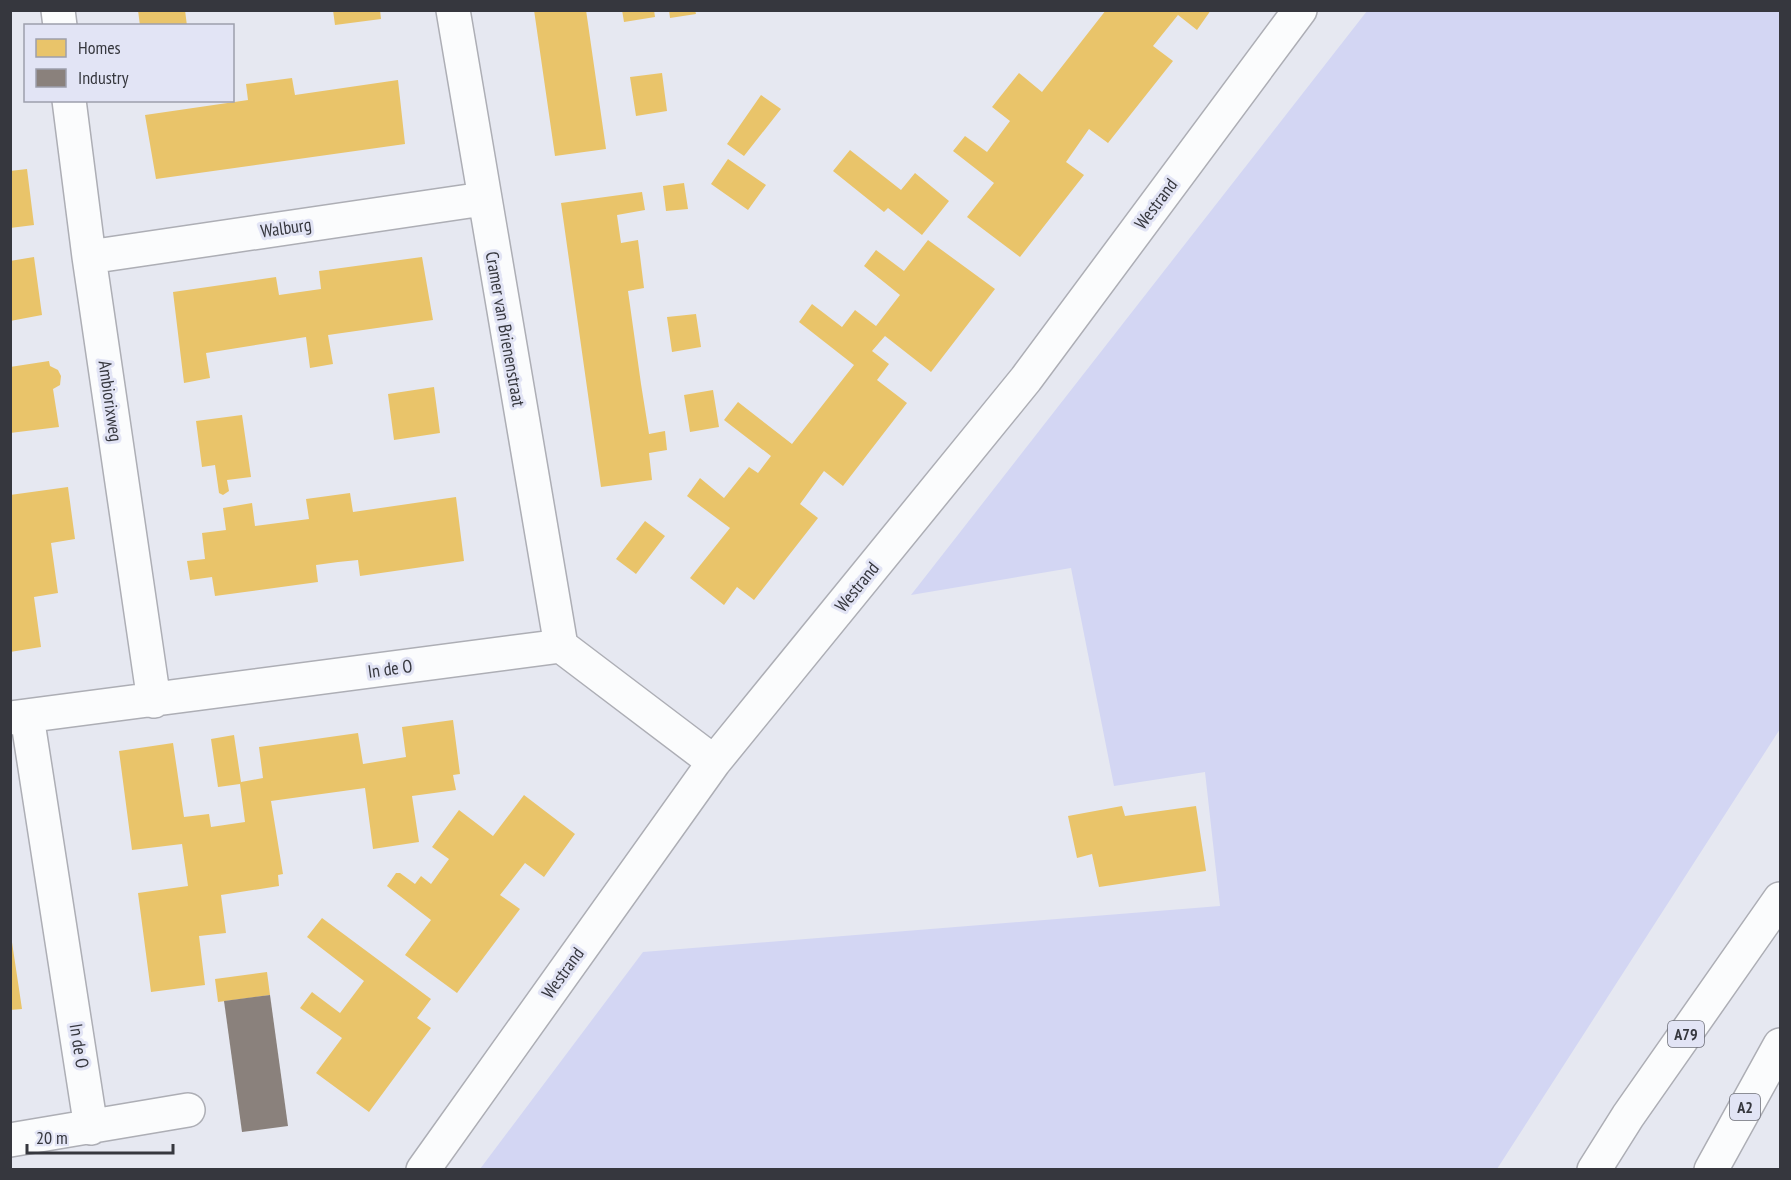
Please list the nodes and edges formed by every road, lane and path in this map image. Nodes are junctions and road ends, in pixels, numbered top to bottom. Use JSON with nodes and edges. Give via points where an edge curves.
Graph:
{"nodes":[{"id":1,"x":453,"y":10,"type":"edge"},
{"id":2,"x":1300,"y":10,"type":"edge"},
{"id":3,"x":69,"y":102,"type":"edge"},
{"id":4,"x":483,"y":199,"type":"junction"},
{"id":5,"x":88,"y":257,"type":"junction"},
{"id":6,"x":561,"y":646,"type":"junction"},
{"id":7,"x":154,"y":701,"type":"junction"},
{"id":8,"x":19,"y":717,"type":"edge"},
{"id":9,"x":714,"y":762,"type":"junction"},
{"id":10,"x":1780,"y":900,"type":"edge"},
{"id":11,"x":1780,"y":1045,"type":"edge"},
{"id":12,"x":188,"y":1110,"type":"dead end"},
{"id":13,"x":91,"y":1128,"type":"junction"},
{"id":14,"x":10,"y":1140,"type":"edge"},
{"id":15,"x":423,"y":1170,"type":"edge"},
{"id":16,"x":1594,"y":1170,"type":"edge"},
{"id":17,"x":1711,"y":1170,"type":"edge"}],
"edges":[{"from":1,"to":4,"type":"main road","name":"Cramer van Brienenstraat"},
{"from":2,"to":9,"type":"main road","name":"Westrand","via":[[1026,379]]},
{"from":3,"to":5,"type":"main road","name":"Ambiorixweg"},
{"from":4,"to":5,"type":"main road","name":"Walburg"},
{"from":4,"to":6,"type":"main road","name":"Cramer van Brienenstraat"},
{"from":5,"to":7,"type":"main road","name":"Ambiorixweg"},
{"from":6,"to":7,"type":"main road","name":"In de O"},
{"from":6,"to":9,"type":"main road"},
{"from":7,"to":8,"type":"main road","name":"In de O"},
{"from":8,"to":13,"type":"main road","name":"In de O"},
{"from":9,"to":15,"type":"main road","name":"Westrand"},
{"from":10,"to":16,"type":"main road","number":"A79"},
{"from":11,"to":17,"type":"main road","number":"A2"},
{"from":12,"to":13,"type":"main road"},
{"from":13,"to":14,"type":"main road"}]}
